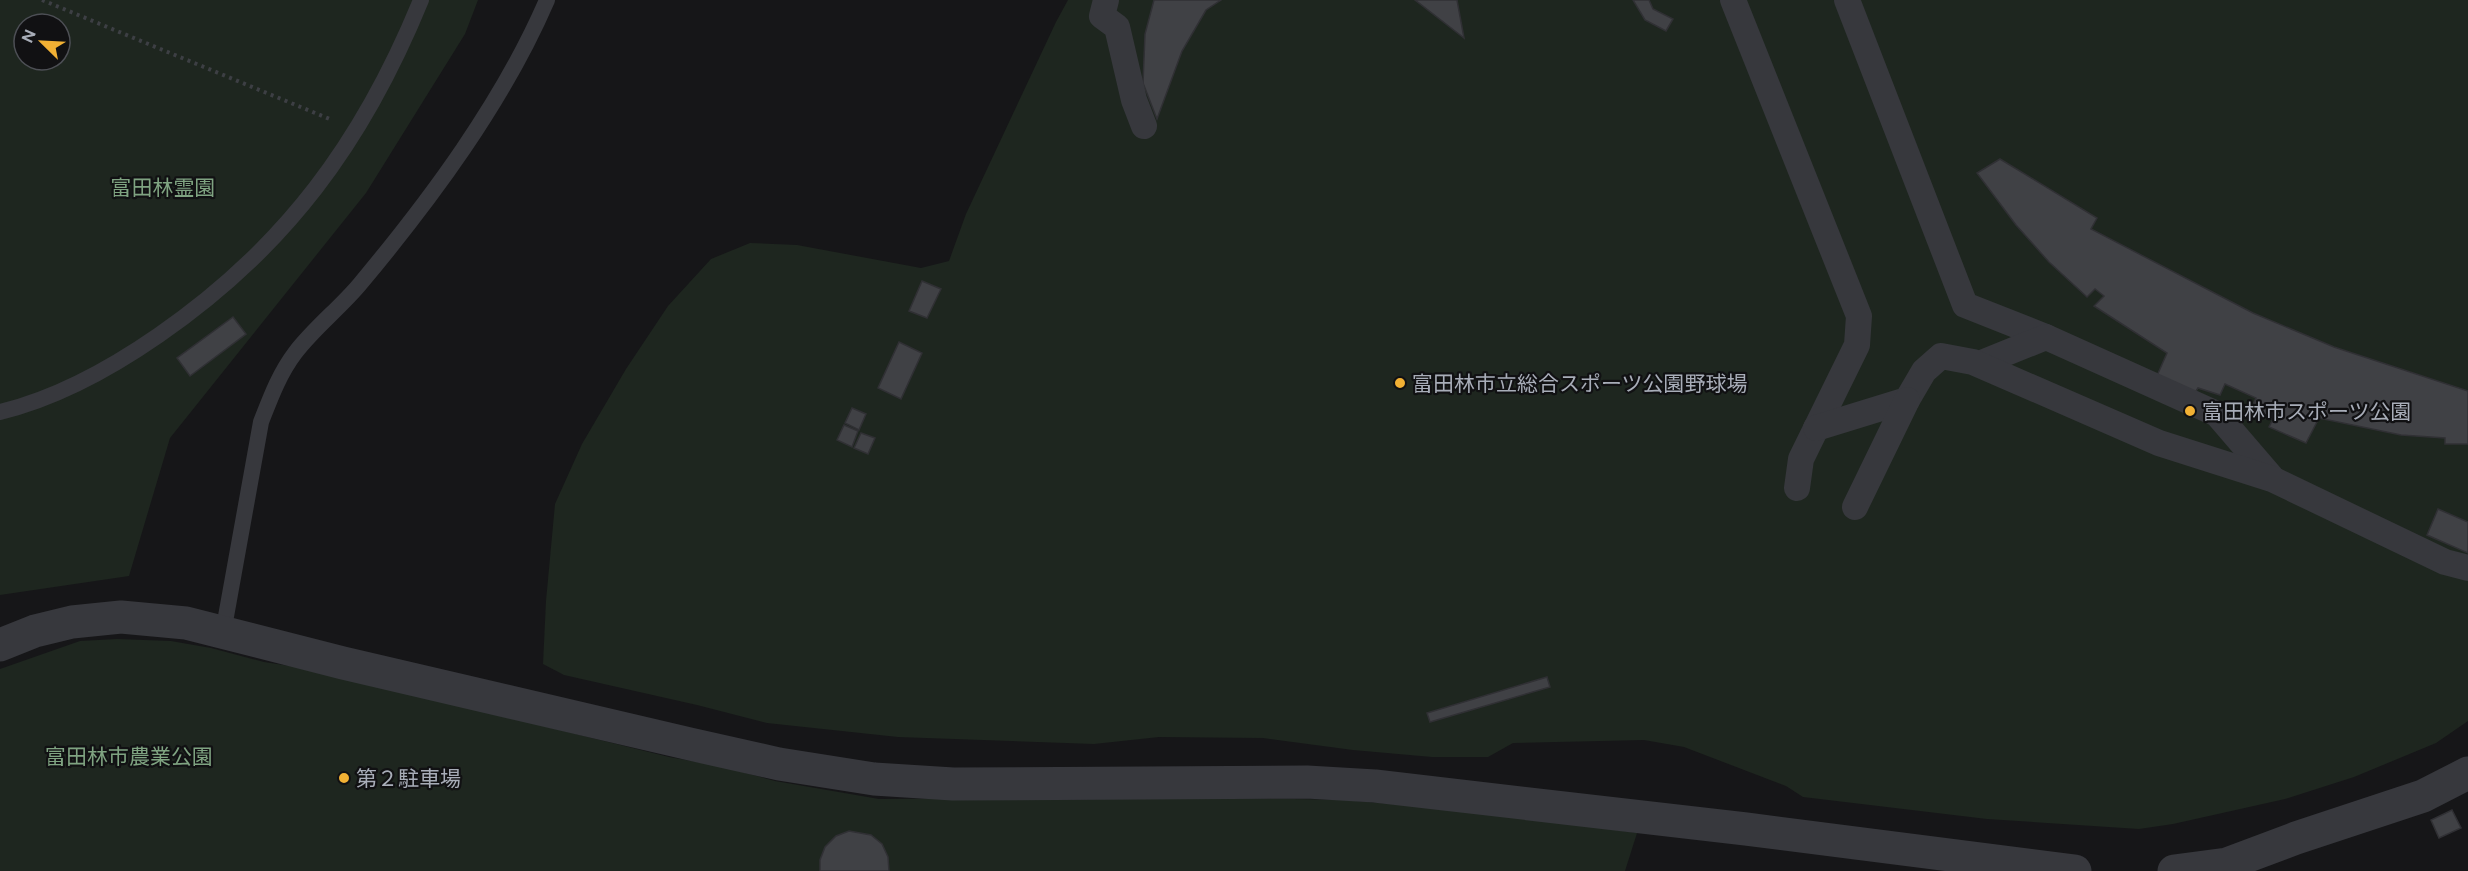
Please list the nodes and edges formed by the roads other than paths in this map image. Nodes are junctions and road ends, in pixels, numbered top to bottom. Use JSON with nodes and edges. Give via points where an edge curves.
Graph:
{"nodes":[{"id":1,"x":420,"y":0,"type":"edge"},
{"id":2,"x":547,"y":0,"type":"edge"},
{"id":3,"x":1106,"y":0,"type":"edge"},
{"id":4,"x":1733,"y":0,"type":"edge"},
{"id":5,"x":1847,"y":0,"type":"edge"},
{"id":6,"x":1144,"y":126,"type":"dead end"},
{"id":7,"x":2046,"y":337,"type":"junction"},
{"id":8,"x":1978,"y":364,"type":"junction"},
{"id":9,"x":1907,"y":400,"type":"junction"},
{"id":10,"x":0,"y":412,"type":"edge"},
{"id":11,"x":1816,"y":428,"type":"junction"},
{"id":12,"x":2272,"y":479,"type":"junction"},
{"id":13,"x":1797,"y":488,"type":"dead end"},
{"id":14,"x":1855,"y":507,"type":"dead end"},
{"id":15,"x":2468,"y":568,"type":"edge"},
{"id":16,"x":223,"y":633,"type":"junction"},
{"id":17,"x":0,"y":645,"type":"edge"},
{"id":18,"x":2468,"y":773,"type":"edge"},
{"id":19,"x":2074,"y":871,"type":"edge"},
{"id":20,"x":2175,"y":871,"type":"edge"}],
"edges":[{"from":1,"to":10,"type":"lane","via":[[381,88],[357,130],[295,216],[252,261],[208,300],[123,360],[74,386]]},
{"from":2,"to":16,"type":"lane","via":[[493,102],[433,191],[359,285],[294,354],[273,389],[261,422]]},
{"from":3,"to":6,"type":"street","via":[[1102,16],[1117,27]]},
{"from":4,"to":11,"type":"street","via":[[1859,316],[1857,345]]},
{"from":5,"to":7,"type":"street","via":[[1965,305]]},
{"from":7,"to":8,"type":"street"},
{"from":7,"to":12,"type":"street","via":[[2217,414]]},
{"from":8,"to":9,"type":"street","via":[[1941,356],[1924,370]]},
{"from":8,"to":12,"type":"street","via":[[2159,443]]},
{"from":9,"to":11,"type":"street"},
{"from":9,"to":14,"type":"street"},
{"from":11,"to":13,"type":"street","via":[[1801,459]]},
{"from":12,"to":15,"type":"street","via":[[2445,562]]},
{"from":16,"to":17,"type":"street","via":[[186,623],[121,617],[72,622]]},
{"from":16,"to":19,"type":"street","via":[[712,749],[874,779],[953,784],[1307,782],[1375,786]]},
{"from":18,"to":20,"type":"street","via":[[2423,796],[2227,864]]}]}
